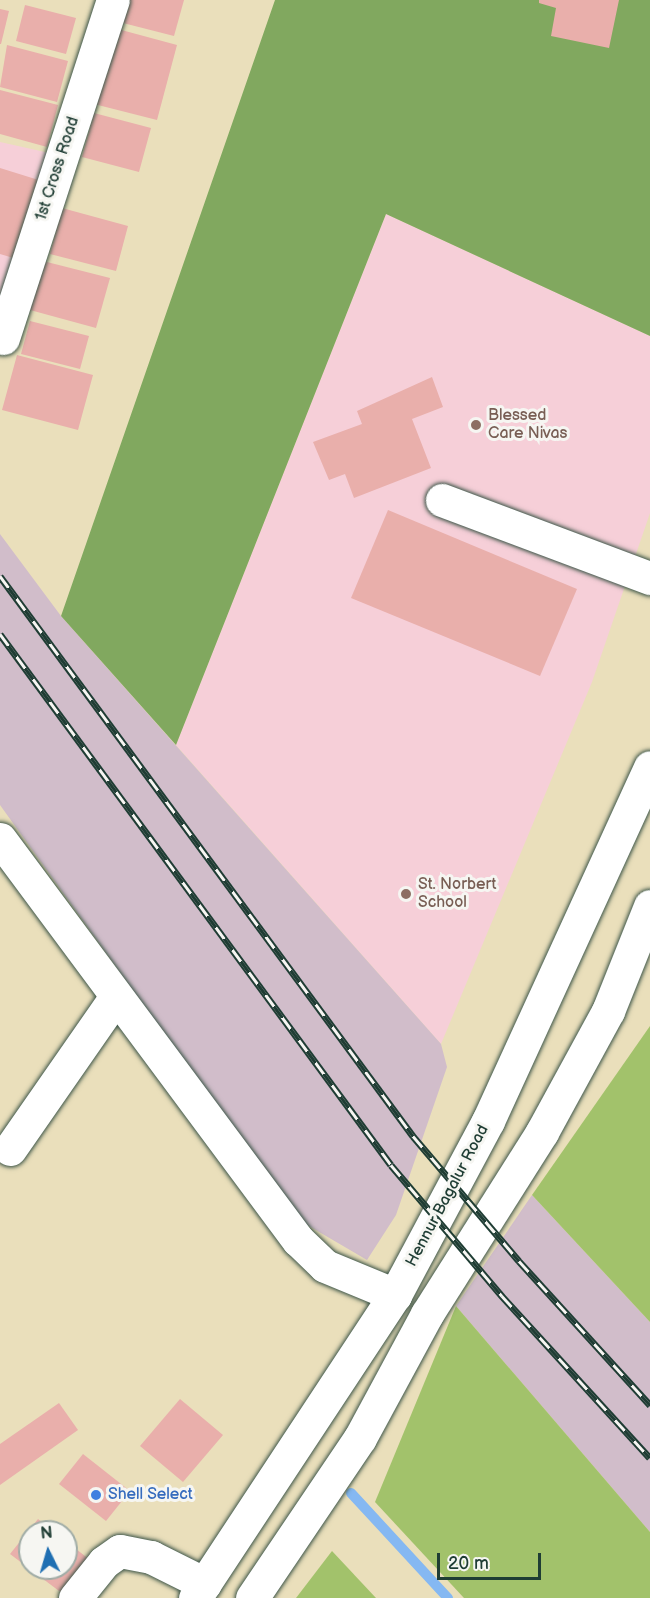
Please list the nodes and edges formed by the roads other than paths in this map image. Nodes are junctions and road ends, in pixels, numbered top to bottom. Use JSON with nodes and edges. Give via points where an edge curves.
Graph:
{"nodes":[{"id":1,"x":113,"y":0,"type":"edge"},
{"id":2,"x":3,"y":338,"type":"dead end"},
{"id":3,"x":442,"y":500,"type":"dead end"},
{"id":4,"x":650,"y":578,"type":"edge"},
{"id":5,"x":650,"y":767,"type":"edge"},
{"id":6,"x":0,"y":839,"type":"edge"},
{"id":7,"x":650,"y":906,"type":"edge"},
{"id":8,"x":115,"y":998,"type":"junction"},
{"id":9,"x":10,"y":1149,"type":"dead end"},
{"id":10,"x":395,"y":1295,"type":"junction"},
{"id":11,"x":229,"y":1547,"type":"junction"},
{"id":12,"x":261,"y":1585,"type":"edge"},
{"id":13,"x":200,"y":1591,"type":"edge"},
{"id":14,"x":75,"y":1598,"type":"edge"}],
"edges":[{"from":1,"to":2,"type":"main road","name":"1st Cross Road"},
{"from":3,"to":4,"type":"main road"},
{"from":5,"to":10,"type":"main road","name":"Hennur Bagalur Road","via":[[488,1121]]},
{"from":6,"to":8,"type":"main road"},
{"from":7,"to":12,"type":"main road","via":[[608,1011],[542,1132],[427,1314],[360,1438]]},
{"from":8,"to":9,"type":"main road"},
{"from":8,"to":10,"type":"main road","via":[[298,1240],[325,1266]]},
{"from":10,"to":11,"type":"main road","name":"Hennur Bagalur Road"},
{"from":11,"to":12,"type":"main road"},
{"from":11,"to":13,"type":"main road","name":"Hennur Bagalur Road"},
{"from":13,"to":14,"type":"main road","via":[[151,1557],[120,1551],[104,1562]]}]}
